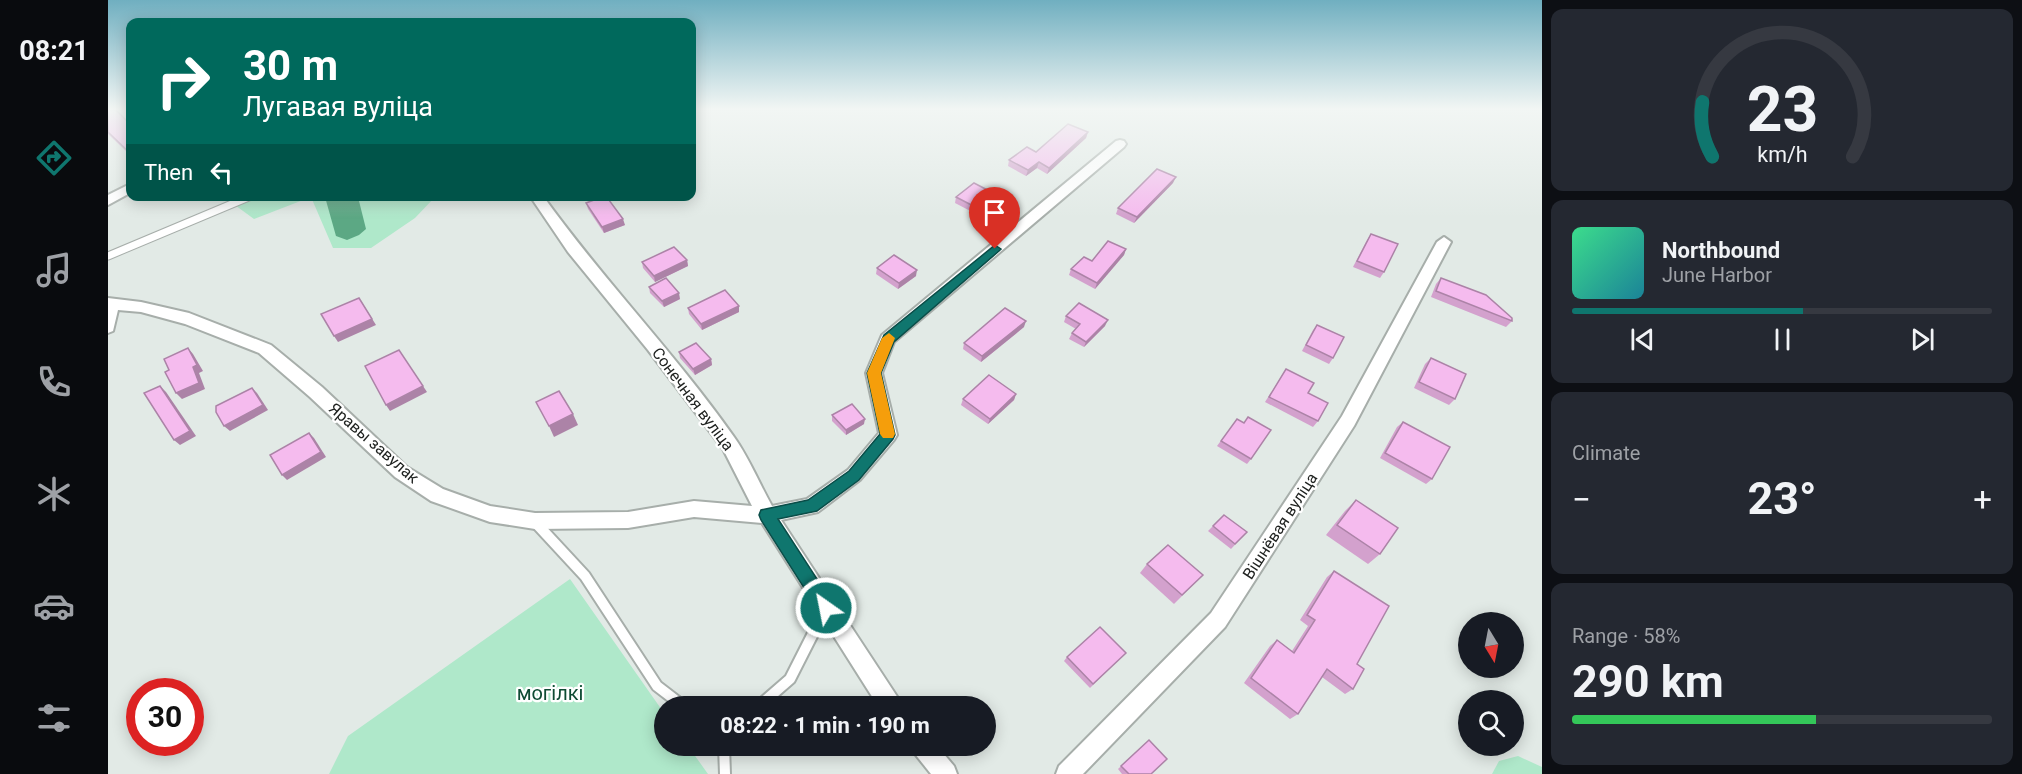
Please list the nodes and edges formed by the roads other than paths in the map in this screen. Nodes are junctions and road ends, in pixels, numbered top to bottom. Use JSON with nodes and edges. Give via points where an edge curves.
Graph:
{"nodes":[{"id":1,"x":1117,"y":146,"type":"edge"},
{"id":2,"x":126,"y":190,"type":"edge"},
{"id":3,"x":108,"y":201,"type":"edge"},
{"id":4,"x":239,"y":201,"type":"edge"},
{"id":5,"x":539,"y":201,"type":"edge"},
{"id":6,"x":1444,"y":242,"type":"dead end"},
{"id":7,"x":108,"y":256,"type":"edge"},
{"id":8,"x":108,"y":304,"type":"edge"},
{"id":9,"x":108,"y":327,"type":"edge"},
{"id":10,"x":766,"y":515,"type":"junction"},
{"id":11,"x":534,"y":521,"type":"junction"},
{"id":12,"x":826,"y":608,"type":"junction"},
{"id":13,"x":670,"y":696,"type":"edge"},
{"id":14,"x":770,"y":696,"type":"edge"},
{"id":15,"x":883,"y":696,"type":"edge"},
{"id":16,"x":724,"y":756,"type":"edge"},
{"id":17,"x":931,"y":756,"type":"edge"},
{"id":18,"x":725,"y":774,"type":"edge"},
{"id":19,"x":946,"y":774,"type":"edge"},
{"id":20,"x":1067,"y":774,"type":"edge"}],
"edges":[{"from":1,"to":10,"type":"street","name":"Яравы завулак","via":[[888,339],[874,373],[888,435],[854,475],[811,506]]},
{"from":2,"to":3,"type":"street"},
{"from":4,"to":7,"type":"lane"},
{"from":5,"to":10,"type":"street","name":"Сонечная вуліца","via":[[573,249],[729,444]]},
{"from":6,"to":20,"type":"street","name":"Вішнёвая вуліца","via":[[1348,421],[1218,620]]},
{"from":8,"to":9,"type":"street"},
{"from":8,"to":11,"type":"street","name":"Яравы завулак","via":[[189,319],[265,349],[401,472],[437,495],[490,514]]},
{"from":10,"to":11,"type":"street","name":"Яравы завулак","via":[[694,508],[628,520]]},
{"from":10,"to":12,"type":"street","name":"Сонечная вуліца"},
{"from":11,"to":13,"type":"lane","via":[[585,576],[657,686]]},
{"from":12,"to":14,"type":"lane","via":[[790,679]]},
{"from":12,"to":15,"type":"street","name":"Сонечная вуліца"},
{"from":16,"to":18,"type":"lane"},
{"from":17,"to":19,"type":"street"}]}
